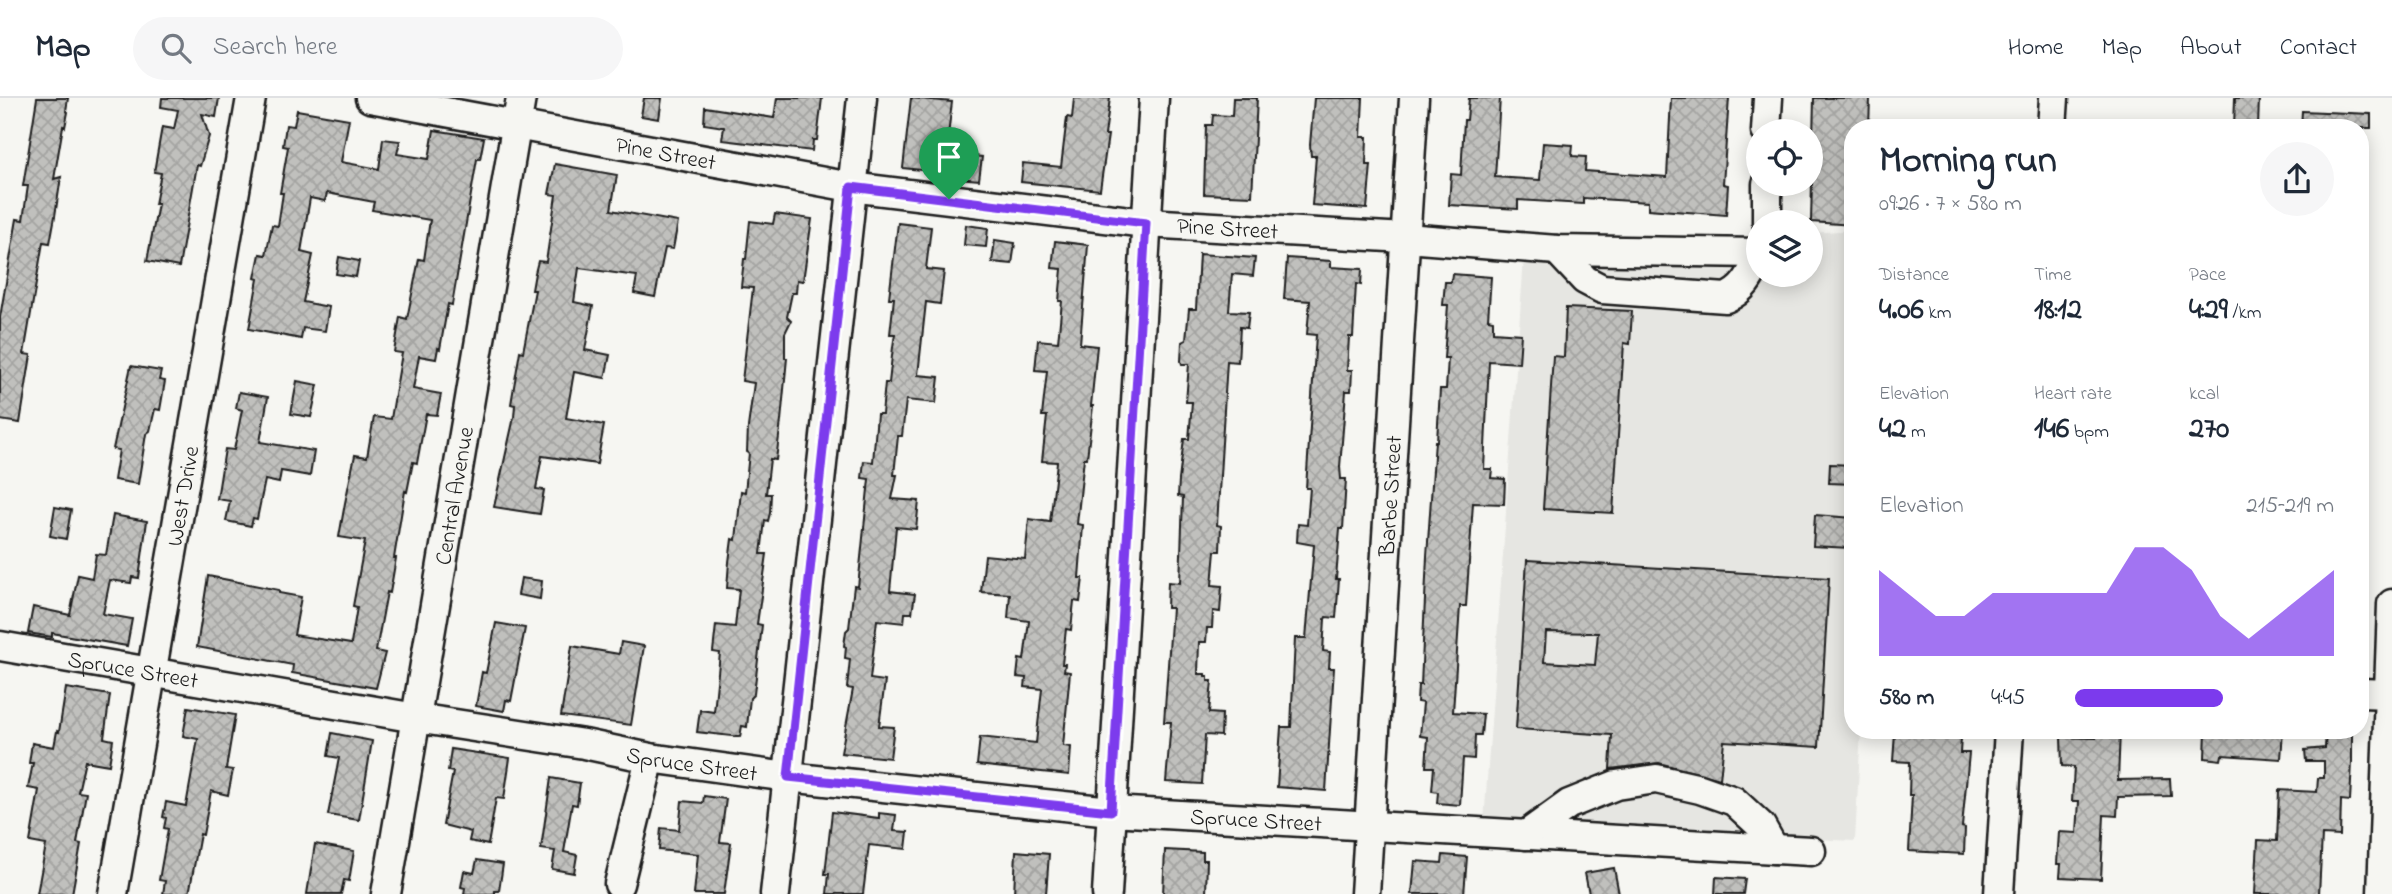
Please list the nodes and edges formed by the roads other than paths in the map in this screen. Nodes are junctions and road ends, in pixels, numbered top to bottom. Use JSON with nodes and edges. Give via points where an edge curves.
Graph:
{"nodes":[{"id":1,"x":251,"y":98,"type":"edge"},
{"id":2,"x":370,"y":98,"type":"edge"},
{"id":3,"x":862,"y":98,"type":"edge"},
{"id":4,"x":1154,"y":98,"type":"edge"},
{"id":5,"x":1414,"y":98,"type":"edge"},
{"id":6,"x":1768,"y":98,"type":"edge"},
{"id":7,"x":2054,"y":98,"type":"edge"},
{"id":8,"x":519,"y":111,"type":"edge"},
{"id":9,"x":1767,"y":119,"type":"edge"},
{"id":10,"x":2053,"y":119,"type":"edge"},
{"id":11,"x":851,"y":187,"type":"junction"},
{"id":12,"x":1146,"y":223,"type":"junction"},
{"id":13,"x":1406,"y":239,"type":"junction"},
{"id":14,"x":1557,"y":250,"type":"junction"},
{"id":15,"x":1746,"y":254,"type":"edge"},
{"id":16,"x":1746,"y":283,"type":"edge"},
{"id":17,"x":2392,"y":604,"type":"edge"},
{"id":18,"x":0,"y":646,"type":"edge"},
{"id":19,"x":150,"y":672,"type":"junction"},
{"id":20,"x":2369,"y":693,"type":"edge"},
{"id":21,"x":2389,"y":694,"type":"junction"},
{"id":22,"x":416,"y":718,"type":"junction"},
{"id":23,"x":2008,"y":739,"type":"edge"},
{"id":24,"x":650,"y":758,"type":"junction"},
{"id":25,"x":788,"y":777,"type":"junction"},
{"id":26,"x":1111,"y":811,"type":"junction"},
{"id":27,"x":1369,"y":826,"type":"junction"},
{"id":28,"x":1526,"y":835,"type":"junction"},
{"id":29,"x":1774,"y":849,"type":"junction"},
{"id":30,"x":1811,"y":851,"type":"dead end"},
{"id":31,"x":619,"y":884,"type":"dead end"},
{"id":32,"x":2385,"y":884,"type":"edge"},
{"id":33,"x":113,"y":894,"type":"edge"},
{"id":34,"x":386,"y":894,"type":"edge"},
{"id":35,"x":775,"y":894,"type":"edge"},
{"id":36,"x":1107,"y":894,"type":"edge"},
{"id":37,"x":1365,"y":894,"type":"edge"},
{"id":38,"x":1999,"y":894,"type":"edge"}],
"edges":[{"from":1,"to":19,"type":"street","name":"West Drive"},
{"from":2,"to":8,"type":"street","name":"Pine Street"},
{"from":3,"to":11,"type":"street"},
{"from":4,"to":12,"type":"street"},
{"from":5,"to":13,"type":"street","name":"Barbe Street"},
{"from":6,"to":9,"type":"street"},
{"from":7,"to":10,"type":"street"},
{"from":8,"to":11,"type":"street","name":"Pine Street"},
{"from":8,"to":22,"type":"street","name":"Central Avenue"},
{"from":11,"to":12,"type":"street","name":"Pine Street"},
{"from":11,"to":25,"type":"street"},
{"from":12,"to":13,"type":"street","name":"Pine Street"},
{"from":12,"to":26,"type":"street"},
{"from":13,"to":14,"type":"street","name":"Pine Street"},
{"from":13,"to":27,"type":"street","name":"Barbe Street"},
{"from":14,"to":15,"type":"street","name":"Pine Street"},
{"from":14,"to":16,"type":"street","via":[[1585,280],[1602,289],[1726,298]]},
{"from":17,"to":21,"type":"street"},
{"from":18,"to":19,"type":"street","name":"Spruce Street"},
{"from":19,"to":22,"type":"street","name":"Spruce Street"},
{"from":19,"to":33,"type":"street","name":"West Drive"},
{"from":20,"to":21,"type":"street"},
{"from":21,"to":32,"type":"street"},
{"from":22,"to":24,"type":"street","name":"Spruce Street"},
{"from":22,"to":34,"type":"street","name":"Central Avenue"},
{"from":23,"to":38,"type":"street"},
{"from":24,"to":25,"type":"street","name":"Spruce Street"},
{"from":24,"to":31,"type":"street"},
{"from":25,"to":26,"type":"street","name":"Spruce Street"},
{"from":25,"to":35,"type":"street"},
{"from":26,"to":27,"type":"street","name":"Spruce Street"},
{"from":26,"to":36,"type":"street"},
{"from":27,"to":28,"type":"street","name":"Spruce Street"},
{"from":27,"to":37,"type":"street","name":"Barbe Street"},
{"from":28,"to":29,"type":"street","name":"Spruce Street"},
{"from":28,"to":29,"type":"street","via":[[1569,804],[1616,785],[1656,779],[1734,801],[1761,826]]},
{"from":29,"to":30,"type":"street","name":"Spruce Street"}]}
